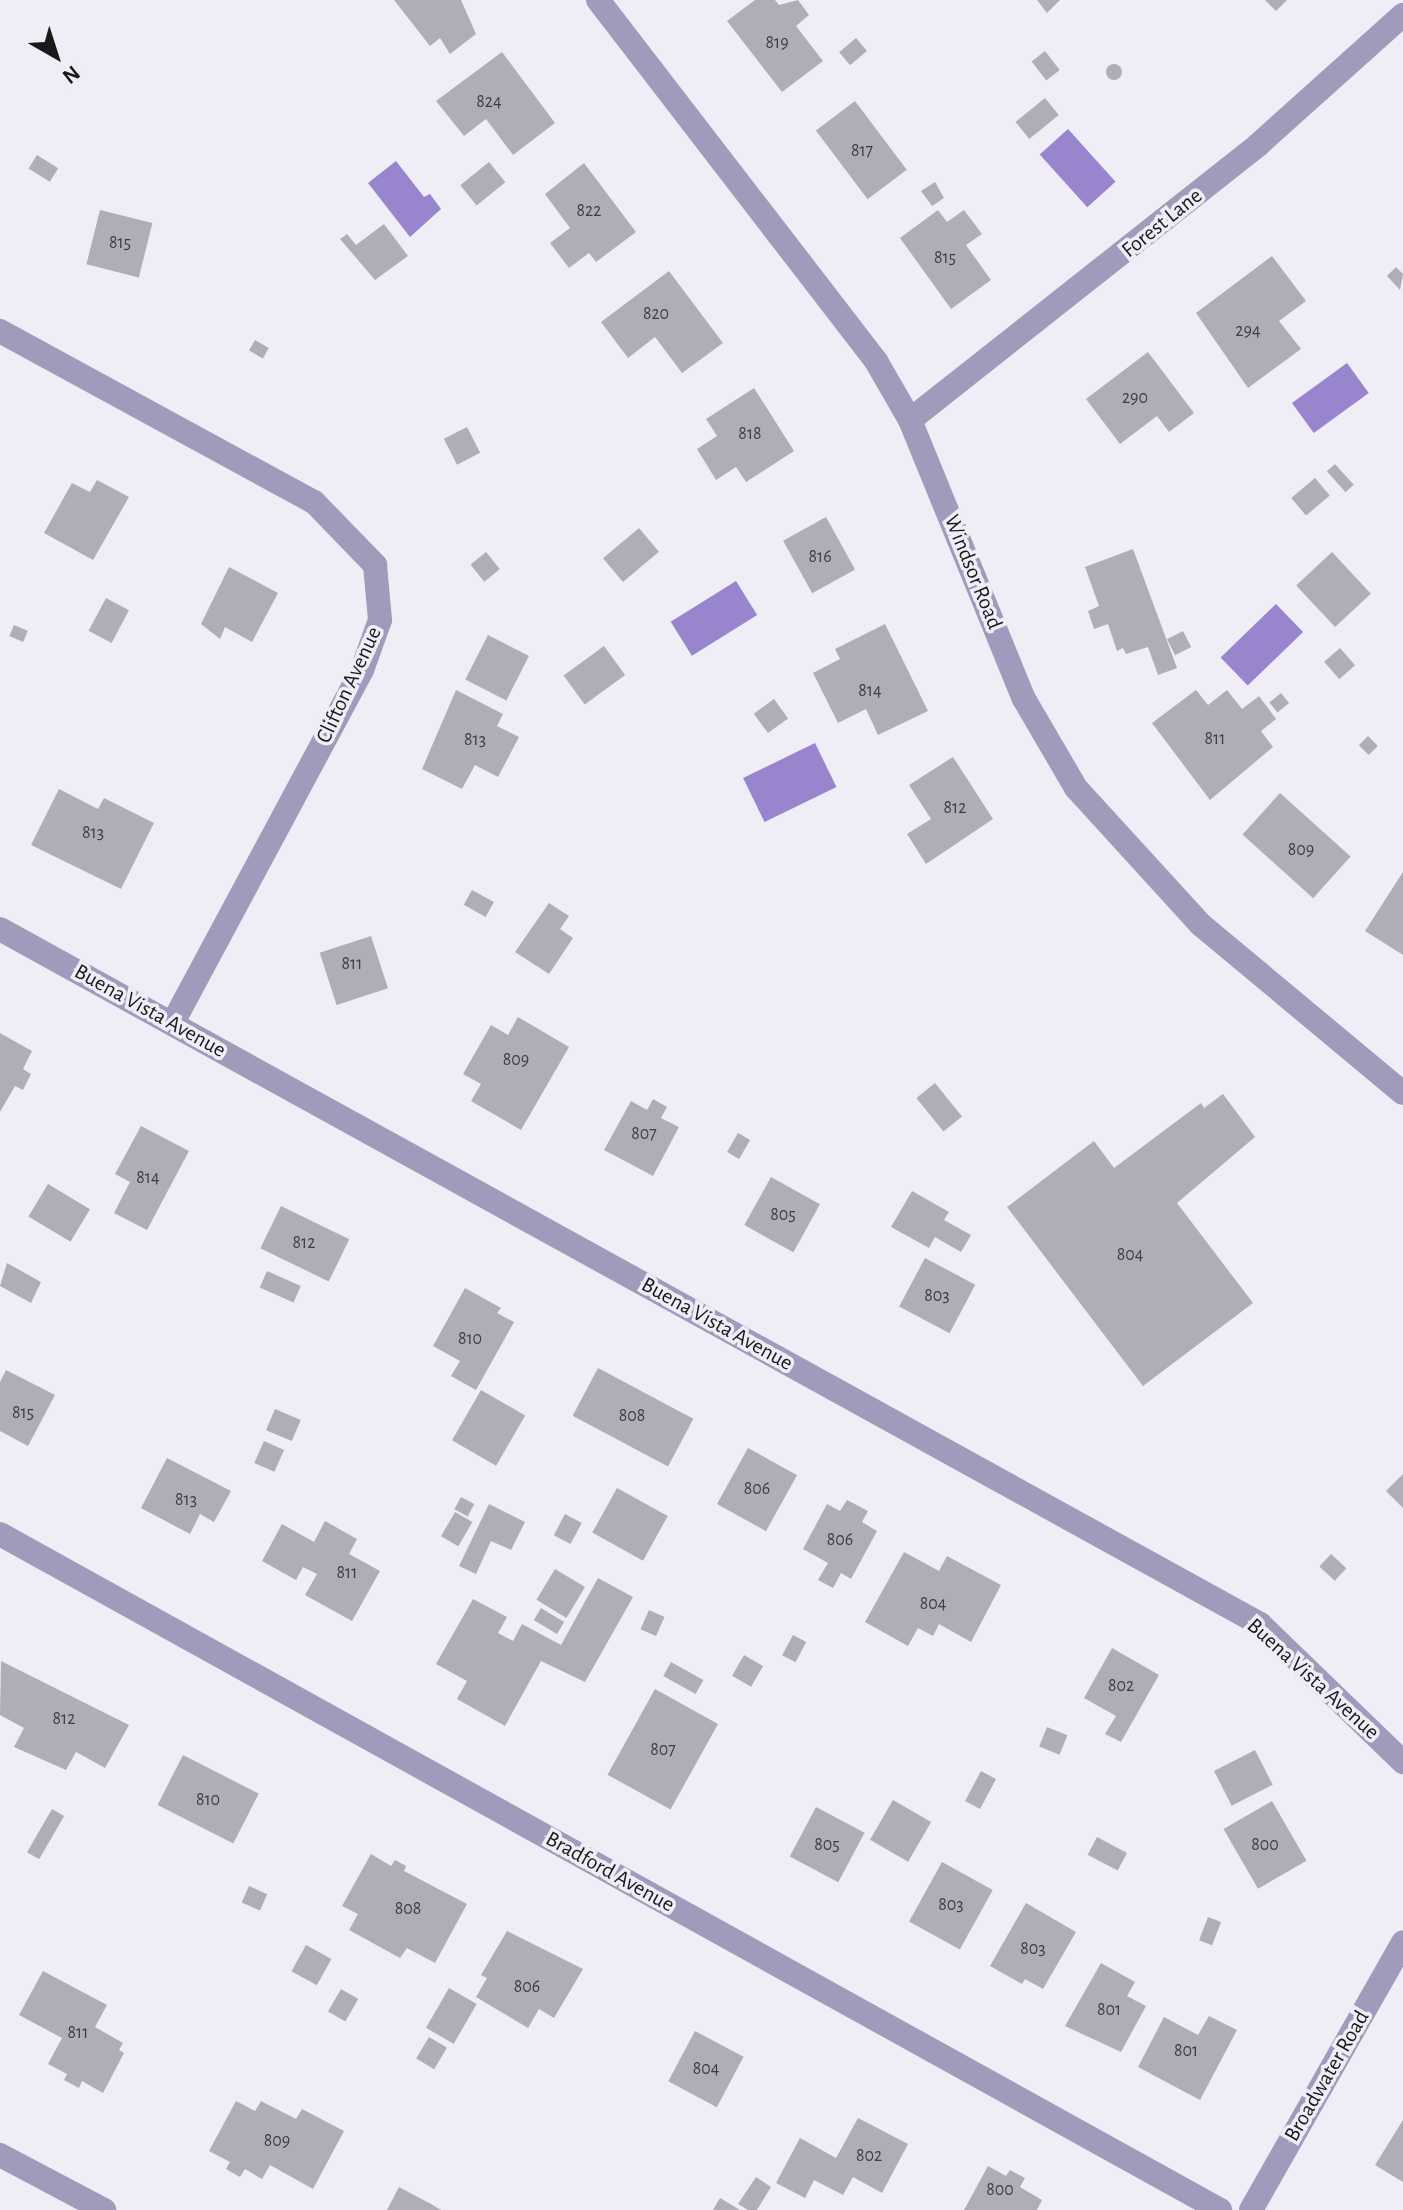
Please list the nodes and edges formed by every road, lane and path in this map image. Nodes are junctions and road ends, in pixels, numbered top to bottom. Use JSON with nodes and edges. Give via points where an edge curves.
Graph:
{"nodes":[{"id":1,"x":598,"y":0,"type":"edge"},
{"id":2,"x":1403,"y":15,"type":"edge"},
{"id":3,"x":0,"y":331,"type":"edge"},
{"id":4,"x":910,"y":420,"type":"junction"},
{"id":5,"x":0,"y":929,"type":"edge"},
{"id":6,"x":173,"y":1023,"type":"junction"},
{"id":7,"x":1403,"y":1093,"type":"edge"},
{"id":8,"x":0,"y":1534,"type":"edge"},
{"id":9,"x":1403,"y":1762,"type":"edge"},
{"id":10,"x":1403,"y":1942,"type":"edge"},
{"id":11,"x":0,"y":2155,"type":"edge"},
{"id":12,"x":104,"y":2210,"type":"edge"},
{"id":13,"x":1220,"y":2210,"type":"edge"},
{"id":14,"x":1251,"y":2210,"type":"edge"}],
"edges":[{"from":1,"to":4,"type":"street","name":"Windsor Road","via":[[876,361]]},
{"from":2,"to":4,"type":"street","name":"Forest Lane","via":[[1258,145]]},
{"from":3,"to":6,"type":"street","name":"Clifton Avenue","via":[[314,502],[375,565],[380,620],[362,670]]},
{"from":4,"to":7,"type":"street","name":"Windsor Road","via":[[1024,699],[1076,788],[1200,924]]},
{"from":5,"to":6,"type":"street","name":"Buena Vista Avenue"},
{"from":6,"to":9,"type":"street","name":"Buena Vista Avenue","via":[[1260,1624]]},
{"from":8,"to":13,"type":"street","name":"Bradford Avenue"},
{"from":10,"to":14,"type":"street","name":"Broadwater Road"},
{"from":11,"to":12,"type":"street"}]}
